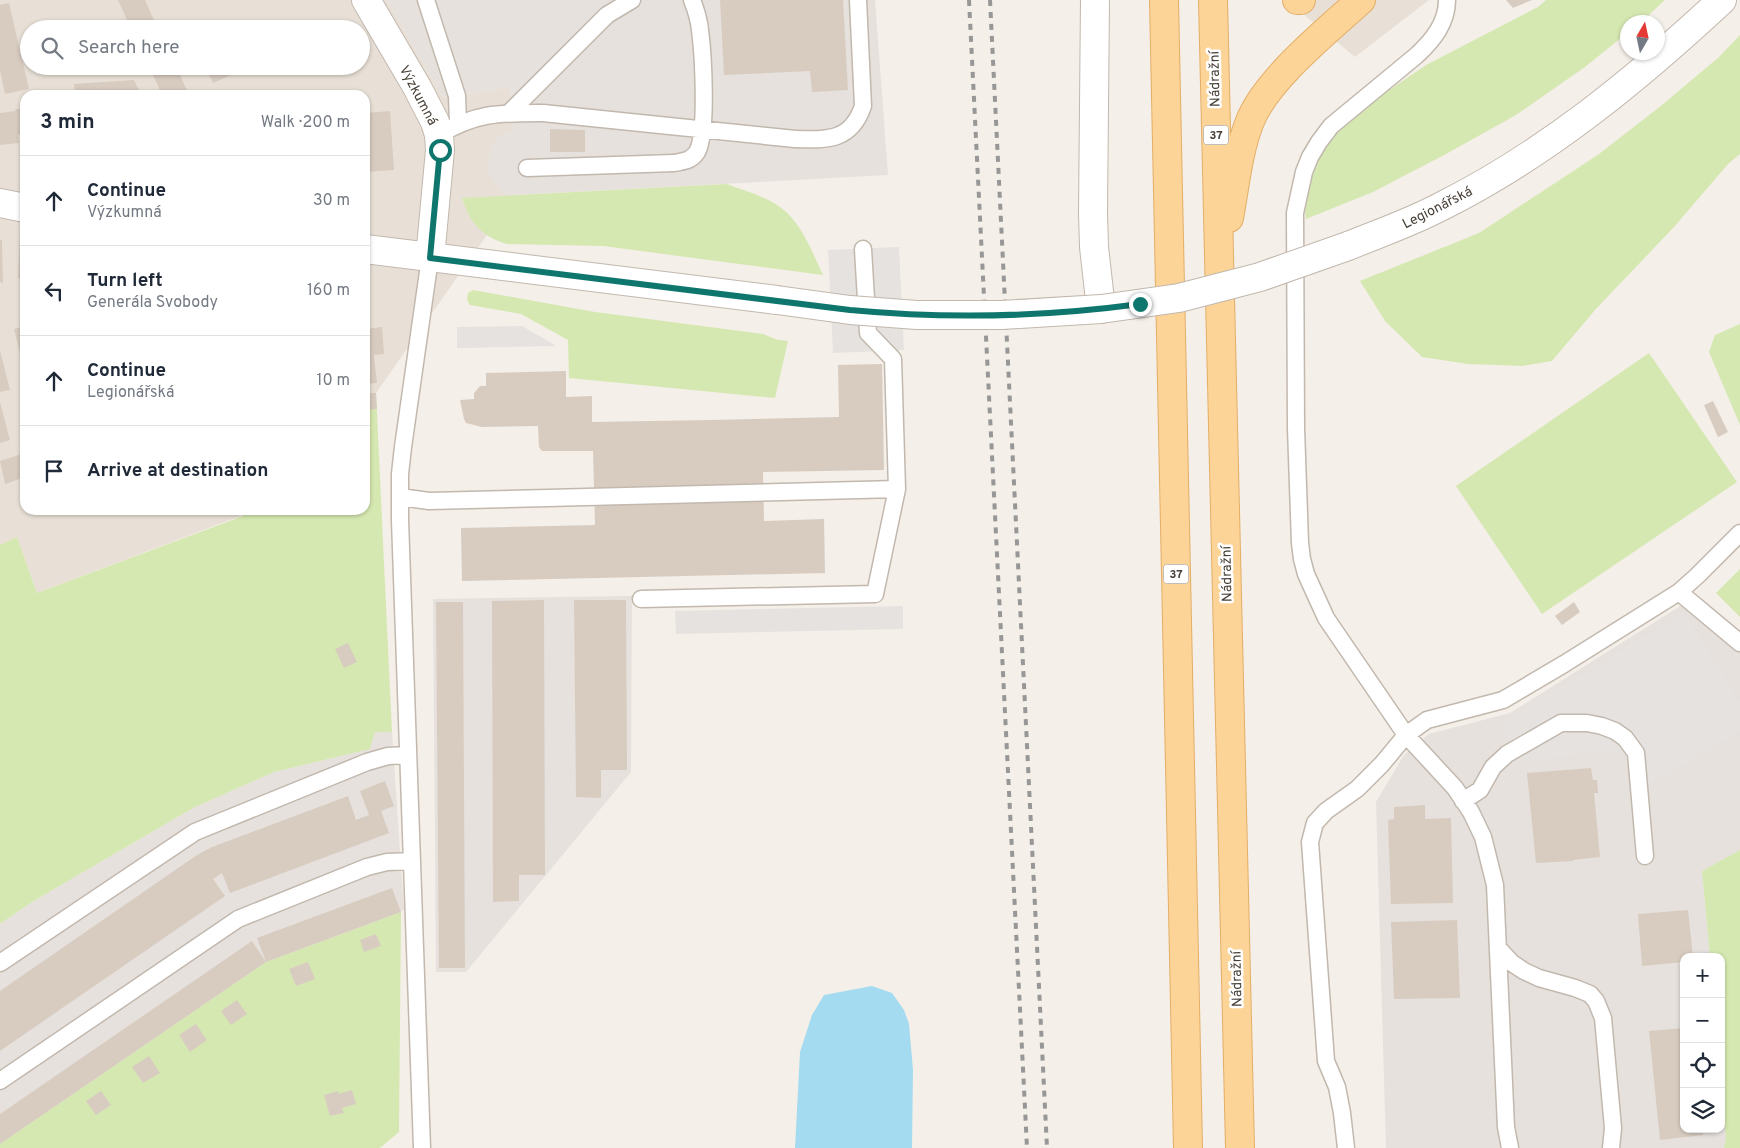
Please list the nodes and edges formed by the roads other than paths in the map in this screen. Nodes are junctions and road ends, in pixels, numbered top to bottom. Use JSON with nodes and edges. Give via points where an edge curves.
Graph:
{"nodes":[{"id":1,"x":366,"y":0,"type":"edge"},
{"id":2,"x":426,"y":0,"type":"edge"},
{"id":3,"x":632,"y":0,"type":"edge"},
{"id":4,"x":692,"y":0,"type":"edge"},
{"id":5,"x":858,"y":0,"type":"edge"},
{"id":6,"x":1095,"y":0,"type":"edge"},
{"id":7,"x":1164,"y":0,"type":"edge"},
{"id":8,"x":1213,"y":0,"type":"edge"},
{"id":9,"x":1361,"y":0,"type":"edge"},
{"id":10,"x":1447,"y":0,"type":"edge"},
{"id":11,"x":1722,"y":0,"type":"edge"},
{"id":12,"x":509,"y":113,"type":"junction"},
{"id":13,"x":702,"y":129,"type":"junction"},
{"id":14,"x":449,"y":130,"type":"junction"},
{"id":15,"x":527,"y":168,"type":"dead end"},
{"id":16,"x":0,"y":203,"type":"edge"},
{"id":17,"x":20,"y":207,"type":"edge"},
{"id":18,"x":863,"y":248,"type":"dead end"},
{"id":19,"x":370,"y":250,"type":"edge"},
{"id":20,"x":430,"y":258,"type":"junction"},
{"id":21,"x":1218,"y":271,"type":"junction"},
{"id":22,"x":1101,"y":309,"type":"junction"},
{"id":23,"x":897,"y":488,"type":"junction"},
{"id":24,"x":400,"y":497,"type":"junction"},
{"id":25,"x":1740,"y":533,"type":"edge"},
{"id":26,"x":1679,"y":592,"type":"junction"},
{"id":27,"x":641,"y":599,"type":"dead end"},
{"id":28,"x":1740,"y":643,"type":"edge"},
{"id":29,"x":1406,"y":735,"type":"junction"},
{"id":30,"x":408,"y":755,"type":"junction"},
{"id":31,"x":1463,"y":801,"type":"junction"},
{"id":32,"x":1646,"y":856,"type":"dead end"},
{"id":33,"x":412,"y":861,"type":"junction"},
{"id":34,"x":1498,"y":948,"type":"junction"},
{"id":35,"x":0,"y":963,"type":"edge"},
{"id":36,"x":0,"y":1082,"type":"edge"},
{"id":37,"x":422,"y":1148,"type":"edge"},
{"id":38,"x":1188,"y":1148,"type":"edge"},
{"id":39,"x":1240,"y":1148,"type":"edge"},
{"id":40,"x":1346,"y":1148,"type":"edge"},
{"id":41,"x":1510,"y":1148,"type":"edge"},
{"id":42,"x":1611,"y":1148,"type":"edge"}],
"edges":[{"from":1,"to":14,"type":"street","name":"Výzkumná","via":[[417,87]]},
{"from":2,"to":14,"type":"lane","via":[[457,96]]},
{"from":3,"to":12,"type":"lane","via":[[607,15]]},
{"from":4,"to":13,"type":"lane","via":[[700,29],[704,87]]},
{"from":5,"to":13,"type":"lane","via":[[863,106],[848,131],[818,140]]},
{"from":6,"to":22,"type":"street","via":[[1093,213]]},
{"from":7,"to":38,"type":"main road","number":"37"},
{"from":8,"to":21,"type":"main road","name":"Nádražní","number":"37"},
{"from":9,"to":21,"type":"main road","via":[[1274,82],[1251,119]]},
{"from":10,"to":29,"type":"lane","via":[[1444,18],[1430,43],[1331,126],[1319,142],[1304,172],[1295,213],[1296,428],[1302,559],[1326,618]]},
{"from":11,"to":22,"type":"street","name":"Legionářská","bridge":true,"via":[[1630,83],[1526,157],[1443,206],[1348,246],[1260,277],[1179,298]]},
{"from":12,"to":13,"type":"lane","via":[[543,113]]},
{"from":12,"to":14,"type":"lane","via":[[486,115]]},
{"from":13,"to":15,"type":"lane","via":[[698,150],[687,161]]},
{"from":14,"to":20,"type":"street","name":"Výzkumná","via":[[440,150]]},
{"from":16,"to":17,"type":"street"},
{"from":18,"to":23,"type":"lane","via":[[868,333],[894,359]]},
{"from":19,"to":20,"type":"street","name":"Legionářská"},
{"from":20,"to":22,"type":"street","name":"Legionářská","bridge":true,"via":[[850,310],[917,315],[1002,315]]},
{"from":20,"to":24,"type":"lane","via":[[403,447]]},
{"from":21,"to":39,"type":"main road","name":"Nádražní","number":"37"},
{"from":23,"to":24,"type":"lane","via":[[429,501]]},
{"from":23,"to":27,"type":"lane","via":[[875,594]]},
{"from":24,"to":30,"type":"lane"},
{"from":25,"to":26,"type":"lane"},
{"from":26,"to":28,"type":"lane"},
{"from":26,"to":29,"type":"lane","via":[[1503,700],[1435,717]]},
{"from":29,"to":31,"type":"lane"},
{"from":29,"to":40,"type":"lane","via":[[1357,789],[1315,823],[1310,842],[1326,1061],[1337,1088]]},
{"from":30,"to":33,"type":"lane"},
{"from":30,"to":35,"type":"lane","via":[[367,762],[195,832]]},
{"from":31,"to":32,"type":"lane","via":[[1480,790],[1493,768],[1507,754],[1561,723],[1602,726],[1625,738],[1636,753]]},
{"from":31,"to":34,"type":"lane","via":[[1483,837],[1490,860],[1495,886]]},
{"from":33,"to":36,"type":"lane","via":[[367,867],[238,919]]},
{"from":33,"to":37,"type":"lane"},
{"from":34,"to":41,"type":"lane","via":[[1506,1127]]},
{"from":34,"to":42,"type":"lane","via":[[1524,971],[1590,994],[1596,1001],[1603,1018]]}]}
